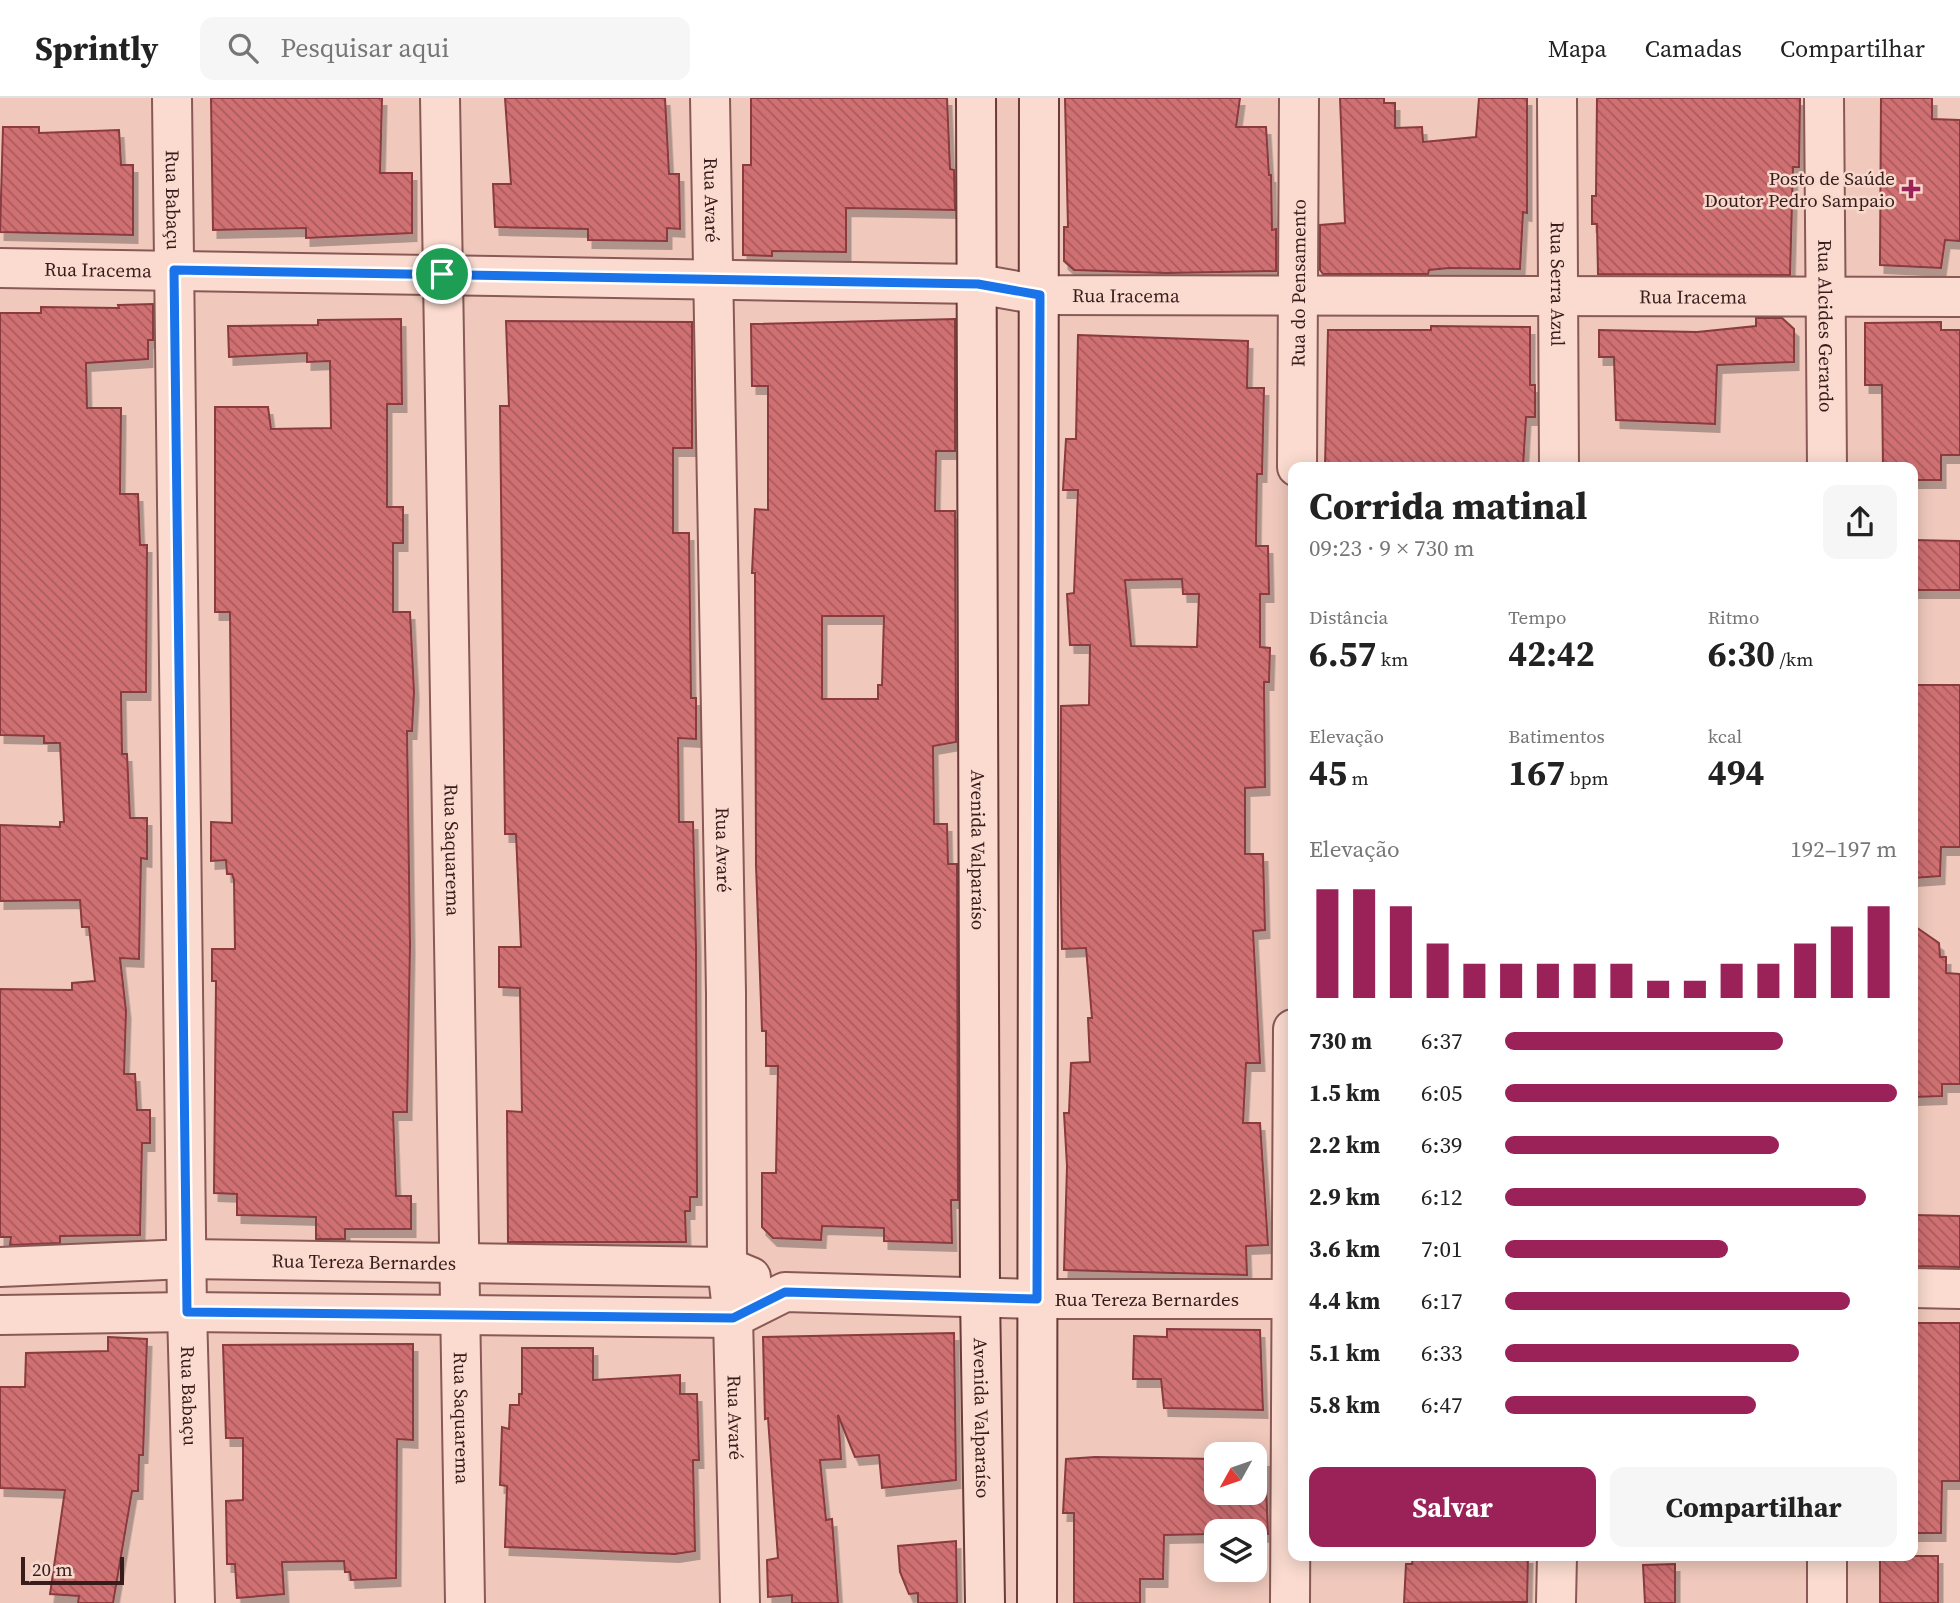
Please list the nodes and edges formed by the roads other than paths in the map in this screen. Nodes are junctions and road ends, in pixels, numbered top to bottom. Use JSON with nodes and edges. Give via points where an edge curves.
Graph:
{"nodes":[{"id":1,"x":172,"y":98,"type":"edge"},
{"id":2,"x":440,"y":98,"type":"edge"},
{"id":3,"x":710,"y":98,"type":"edge"},
{"id":4,"x":976,"y":98,"type":"edge"},
{"id":5,"x":1039,"y":98,"type":"edge"},
{"id":6,"x":1299,"y":98,"type":"edge"},
{"id":7,"x":1557,"y":98,"type":"edge"},
{"id":8,"x":1824,"y":98,"type":"edge"},
{"id":9,"x":0,"y":268,"type":"edge"},
{"id":10,"x":174,"y":270,"type":"junction"},
{"id":11,"x":442,"y":274,"type":"junction"},
{"id":12,"x":714,"y":280,"type":"junction"},
{"id":13,"x":978,"y":284,"type":"junction"},
{"id":14,"x":1040,"y":295,"type":"junction"},
{"id":15,"x":1298,"y":296,"type":"junction"},
{"id":16,"x":1559,"y":297,"type":"junction"},
{"id":17,"x":1827,"y":297,"type":"junction"},
{"id":18,"x":1960,"y":297,"type":"edge"},
{"id":19,"x":1297,"y":462,"type":"edge"},
{"id":20,"x":1559,"y":462,"type":"edge"},
{"id":21,"x":1827,"y":462,"type":"edge"},
{"id":22,"x":187,"y":1259,"type":"junction"},
{"id":23,"x":458,"y":1261,"type":"junction"},
{"id":24,"x":0,"y":1267,"type":"edge"},
{"id":25,"x":727,"y":1267,"type":"junction"},
{"id":26,"x":1918,"y":1288,"type":"edge"},
{"id":27,"x":1960,"y":1289,"type":"edge"},
{"id":28,"x":785,"y":1292,"type":"junction"},
{"id":29,"x":981,"y":1296,"type":"junction"},
{"id":30,"x":1037,"y":1299,"type":"junction"},
{"id":31,"x":1288,"y":1299,"type":"edge"},
{"id":32,"x":187,"y":1312,"type":"junction"},
{"id":33,"x":459,"y":1314,"type":"junction"},
{"id":34,"x":0,"y":1315,"type":"edge"},
{"id":35,"x":733,"y":1318,"type":"junction"},
{"id":36,"x":1290,"y":1561,"type":"edge"},
{"id":37,"x":1556,"y":1561,"type":"edge"},
{"id":38,"x":1827,"y":1561,"type":"edge"},
{"id":39,"x":195,"y":1603,"type":"edge"},
{"id":40,"x":465,"y":1603,"type":"edge"},
{"id":41,"x":740,"y":1603,"type":"edge"},
{"id":42,"x":985,"y":1603,"type":"edge"},
{"id":43,"x":1037,"y":1603,"type":"edge"},
{"id":44,"x":1290,"y":1603,"type":"edge"},
{"id":45,"x":1556,"y":1603,"type":"edge"},
{"id":46,"x":1827,"y":1603,"type":"edge"}],
"edges":[{"from":1,"to":10,"type":"street","name":"Rua Babaçu"},
{"from":2,"to":11,"type":"street","name":"Rua Saquarema"},
{"from":3,"to":12,"type":"street","name":"Rua Avaré"},
{"from":4,"to":13,"type":"street","name":"Avenida Valparaíso"},
{"from":5,"to":14,"type":"street"},
{"from":6,"to":15,"type":"street","name":"Rua do Pensamento"},
{"from":7,"to":16,"type":"street","name":"Rua Serra Azul"},
{"from":8,"to":17,"type":"street","name":"Rua Alcides Gerardo"},
{"from":9,"to":10,"type":"street","name":"Rua Iracema"},
{"from":10,"to":11,"type":"street","name":"Rua Iracema"},
{"from":10,"to":22,"type":"street","name":"Rua Babaçu"},
{"from":11,"to":12,"type":"street","name":"Rua Iracema"},
{"from":11,"to":23,"type":"street","name":"Rua Saquarema"},
{"from":12,"to":13,"type":"street","name":"Rua Iracema"},
{"from":12,"to":25,"type":"street","name":"Rua Avaré"},
{"from":13,"to":14,"type":"street","name":"Rua Iracema"},
{"from":13,"to":29,"type":"street","name":"Avenida Valparaíso"},
{"from":14,"to":15,"type":"street","name":"Rua Iracema"},
{"from":14,"to":30,"type":"street"},
{"from":15,"to":16,"type":"street","name":"Rua Iracema"},
{"from":15,"to":19,"type":"street","name":"Rua do Pensamento"},
{"from":16,"to":17,"type":"street","name":"Rua Iracema"},
{"from":16,"to":20,"type":"street","name":"Rua Serra Azul"},
{"from":17,"to":18,"type":"street","name":"Rua Iracema"},
{"from":17,"to":21,"type":"street","name":"Rua Alcides Gerardo"},
{"from":22,"to":23,"type":"street","name":"Rua Tereza Bernardes"},
{"from":22,"to":24,"type":"street","name":"Rua Tereza Bernardes"},
{"from":22,"to":32,"type":"street","name":"Rua Babaçu"},
{"from":23,"to":25,"type":"street","name":"Rua Tereza Bernardes"},
{"from":23,"to":33,"type":"street","name":"Rua Saquarema"},
{"from":25,"to":28,"type":"street"},
{"from":25,"to":35,"type":"street","name":"Rua Avaré"},
{"from":26,"to":27,"type":"street"},
{"from":28,"to":29,"type":"street","name":"Rua Tereza Bernardes"},
{"from":28,"to":35,"type":"street","name":"Rua Tereza Bernardes"},
{"from":29,"to":30,"type":"street","name":"Rua Tereza Bernardes"},
{"from":29,"to":42,"type":"street","name":"Avenida Valparaíso"},
{"from":30,"to":31,"type":"street","name":"Rua Tereza Bernardes"},
{"from":30,"to":43,"type":"street"},
{"from":32,"to":33,"type":"street","name":"Rua Tereza Bernardes"},
{"from":32,"to":34,"type":"street","name":"Rua Tereza Bernardes"},
{"from":32,"to":39,"type":"street","name":"Rua Babaçu"},
{"from":33,"to":35,"type":"street","name":"Rua Tereza Bernardes"},
{"from":33,"to":40,"type":"street","name":"Rua Saquarema"},
{"from":35,"to":41,"type":"street","name":"Rua Avaré"},
{"from":36,"to":44,"type":"street"},
{"from":37,"to":45,"type":"street"},
{"from":38,"to":46,"type":"street"}]}
